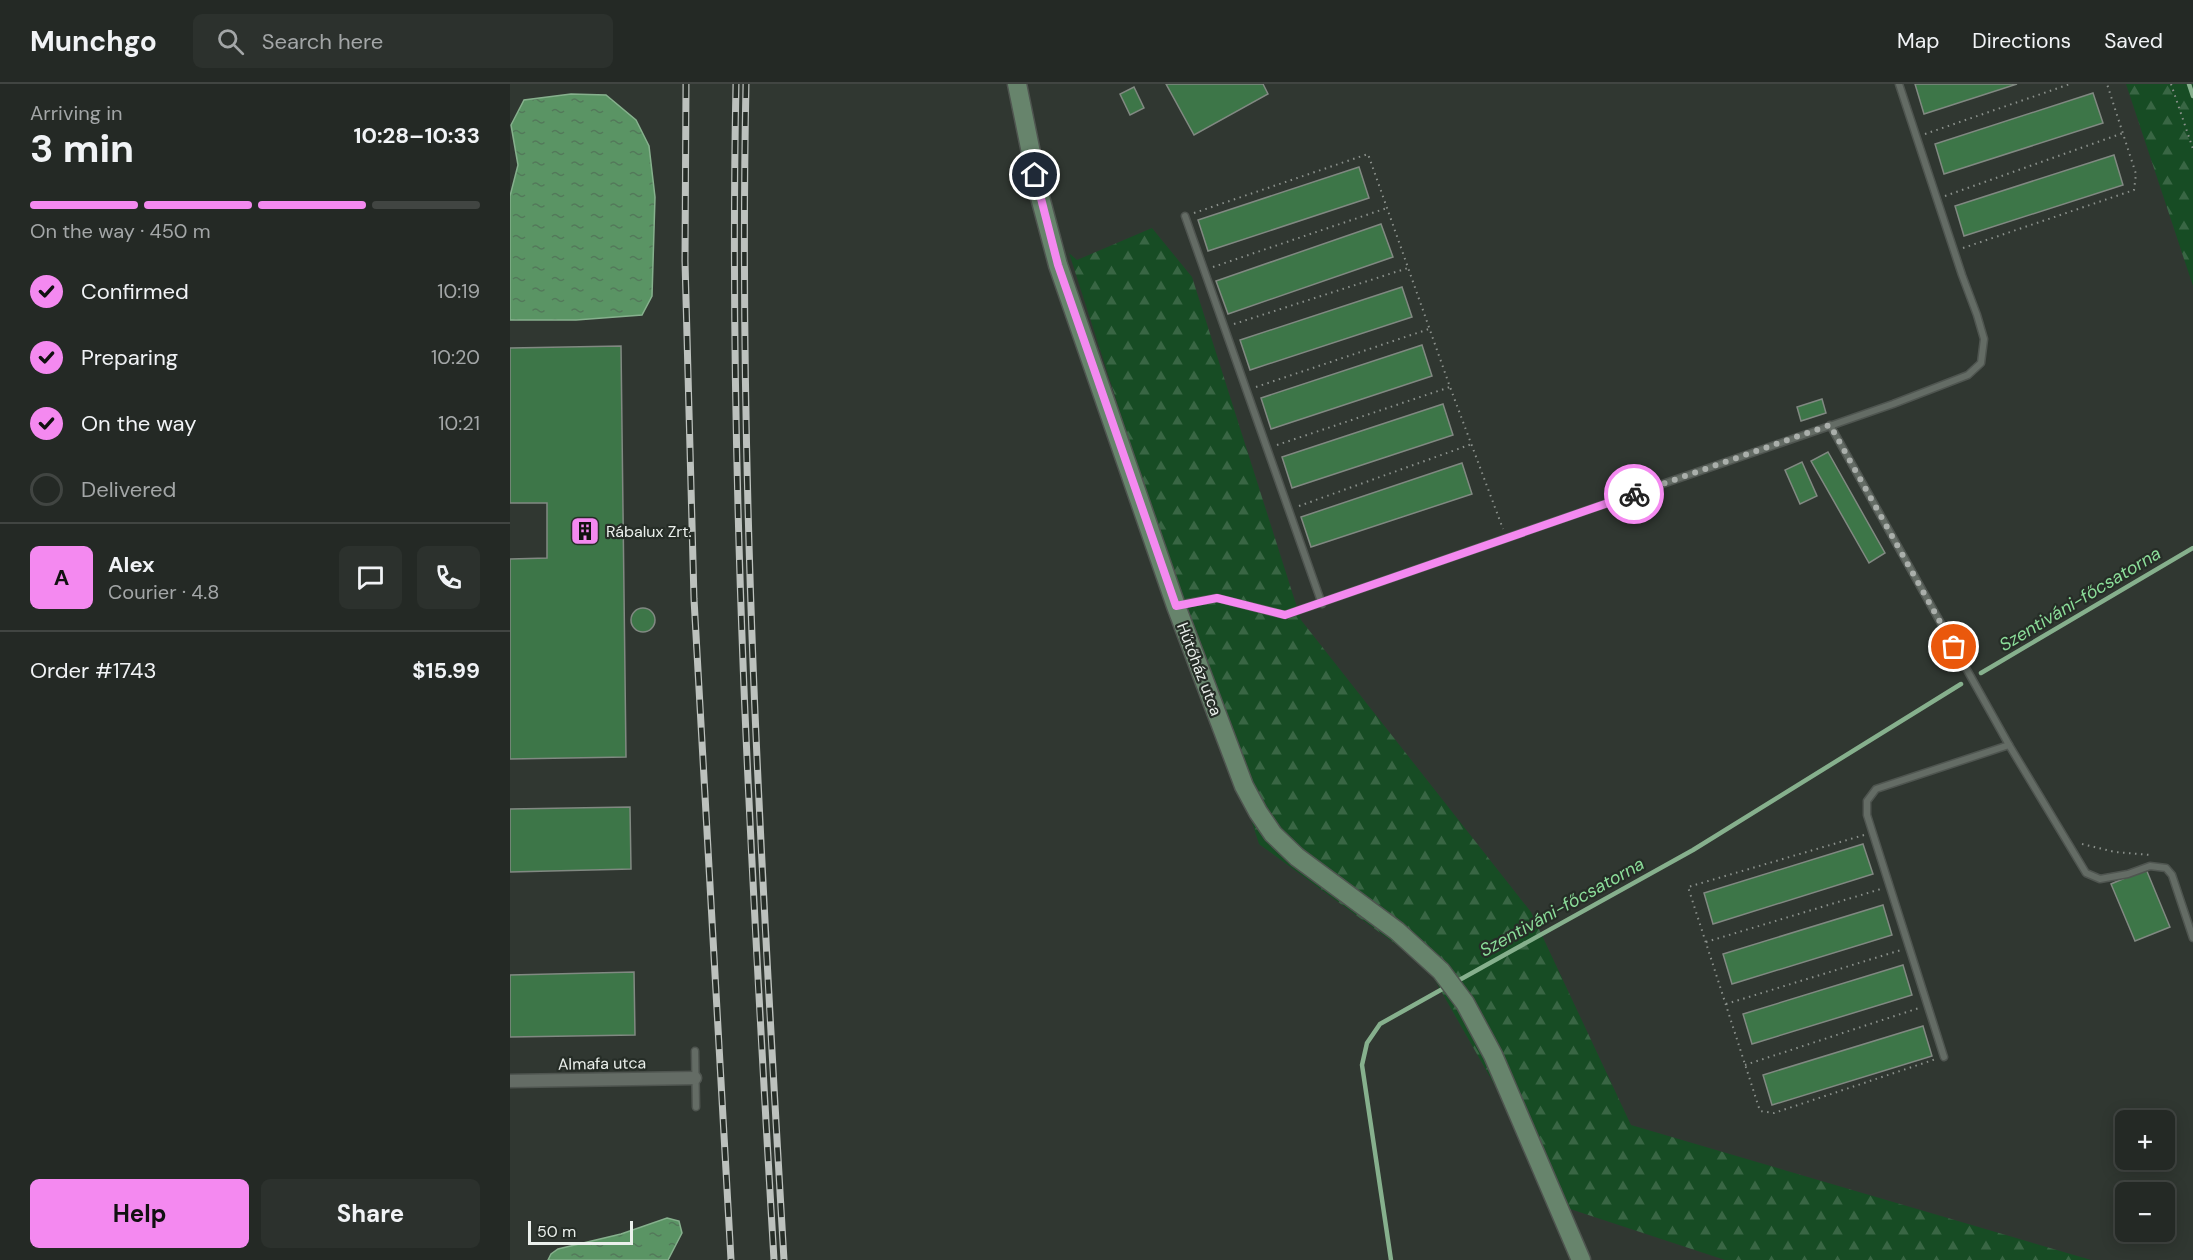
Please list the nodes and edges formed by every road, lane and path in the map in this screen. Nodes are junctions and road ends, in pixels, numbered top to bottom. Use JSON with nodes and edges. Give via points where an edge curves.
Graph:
{"nodes":[{"id":1,"x":1017,"y":84,"type":"edge"},
{"id":2,"x":1899,"y":84,"type":"edge"},
{"id":3,"x":2070,"y":84,"type":"edge"},
{"id":4,"x":2107,"y":84,"type":"edge"},
{"id":5,"x":2171,"y":84,"type":"edge"},
{"id":6,"x":2123,"y":133,"type":"junction"},
{"id":7,"x":1916,"y":137,"type":"junction"},
{"id":8,"x":2193,"y":149,"type":"edge"},
{"id":9,"x":1936,"y":199,"type":"junction"},
{"id":10,"x":1387,"y":208,"type":"junction"},
{"id":11,"x":1185,"y":216,"type":"joint"},
{"id":12,"x":1954,"y":251,"type":"junction"},
{"id":13,"x":1408,"y":268,"type":"junction"},
{"id":14,"x":1204,"y":270,"type":"junction"},
{"id":15,"x":1225,"y":327,"type":"junction"},
{"id":16,"x":1430,"y":328,"type":"junction"},
{"id":17,"x":1450,"y":387,"type":"junction"},
{"id":18,"x":1246,"y":390,"type":"junction"},
{"id":19,"x":1830,"y":425,"type":"junction"},
{"id":20,"x":1472,"y":444,"type":"junction"},
{"id":21,"x":1268,"y":448,"type":"junction"},
{"id":22,"x":1289,"y":509,"type":"junction"},
{"id":23,"x":1507,"y":538,"type":"junction"},
{"id":24,"x":1322,"y":604,"type":"junction"},
{"id":25,"x":1176,"y":606,"type":"junction"},
{"id":26,"x":2009,"y":746,"type":"junction"},
{"id":27,"x":1872,"y":832,"type":"junction"},
{"id":28,"x":2063,"y":834,"type":"junction"},
{"id":29,"x":2166,"y":868,"type":"junction"},
{"id":30,"x":1890,"y":886,"type":"junction"},
{"id":31,"x":2193,"y":938,"type":"edge"},
{"id":32,"x":1706,"y":942,"type":"junction"},
{"id":33,"x":1910,"y":947,"type":"junction"},
{"id":34,"x":1726,"y":1005,"type":"junction"},
{"id":35,"x":1928,"y":1005,"type":"junction"},
{"id":36,"x":695,"y":1051,"type":"dead end"},
{"id":37,"x":1944,"y":1057,"type":"joint"},
{"id":38,"x":1745,"y":1065,"type":"junction"},
{"id":39,"x":695,"y":1078,"type":"junction"},
{"id":40,"x":510,"y":1081,"type":"edge"},
{"id":41,"x":696,"y":1107,"type":"dead end"},
{"id":42,"x":1581,"y":1260,"type":"edge"}],
"edges":[{"from":1,"to":25,"type":"street","name":"Hűtőház utca","via":[[1058,265]]},
{"from":2,"to":7,"type":"lane"},
{"from":3,"to":7,"type":"path"},
{"from":4,"to":6,"type":"path"},
{"from":5,"to":8,"type":"path"},
{"from":6,"to":9,"type":"path"},
{"from":6,"to":12,"type":"path","via":[[2136,174],[2134,190]]},
{"from":7,"to":9,"type":"lane"},
{"from":9,"to":12,"type":"lane"},
{"from":10,"to":11,"type":"path","via":[[1368,154]]},
{"from":10,"to":13,"type":"path"},
{"from":10,"to":14,"type":"path"},
{"from":11,"to":14,"type":"lane"},
{"from":12,"to":19,"type":"lane","via":[[1984,339],[1981,363],[1968,375],[1941,387]]},
{"from":13,"to":15,"type":"path"},
{"from":13,"to":16,"type":"path"},
{"from":14,"to":15,"type":"lane"},
{"from":15,"to":18,"type":"lane"},
{"from":16,"to":17,"type":"path"},
{"from":16,"to":18,"type":"path"},
{"from":17,"to":20,"type":"path"},
{"from":17,"to":21,"type":"path"},
{"from":18,"to":21,"type":"lane"},
{"from":19,"to":23,"type":"lane"},
{"from":19,"to":26,"type":"lane"},
{"from":20,"to":22,"type":"path"},
{"from":20,"to":23,"type":"path"},
{"from":21,"to":22,"type":"lane"},
{"from":22,"to":24,"type":"lane"},
{"from":23,"to":24,"type":"lane"},
{"from":24,"to":25,"type":"lane","via":[[1285,615],[1217,598]]},
{"from":25,"to":42,"type":"street","name":"Hűtőház utca","via":[[1244,786],[1258,812],[1273,834],[1297,857],[1397,931],[1442,971],[1465,1003],[1493,1055]]},
{"from":26,"to":27,"type":"lane","via":[[1876,789],[1866,801]]},
{"from":26,"to":28,"type":"lane"},
{"from":27,"to":30,"type":"lane"},
{"from":27,"to":32,"type":"path","via":[[1688,887]]},
{"from":28,"to":29,"type":"path","via":[[2082,845],[2145,854],[2160,859]]},
{"from":28,"to":29,"type":"lane","via":[[2086,873],[2100,879],[2150,866]]},
{"from":29,"to":31,"type":"lane","via":[[2172,875]]},
{"from":30,"to":32,"type":"path"},
{"from":30,"to":33,"type":"lane"},
{"from":32,"to":34,"type":"path"},
{"from":33,"to":34,"type":"path"},
{"from":33,"to":35,"type":"lane"},
{"from":34,"to":38,"type":"path"},
{"from":35,"to":37,"type":"lane"},
{"from":35,"to":38,"type":"path"},
{"from":36,"to":39,"type":"lane"},
{"from":37,"to":38,"type":"path","via":[[1774,1113],[1760,1111]]},
{"from":39,"to":40,"type":"street","name":"Almafa utca"},
{"from":39,"to":41,"type":"lane"}]}
